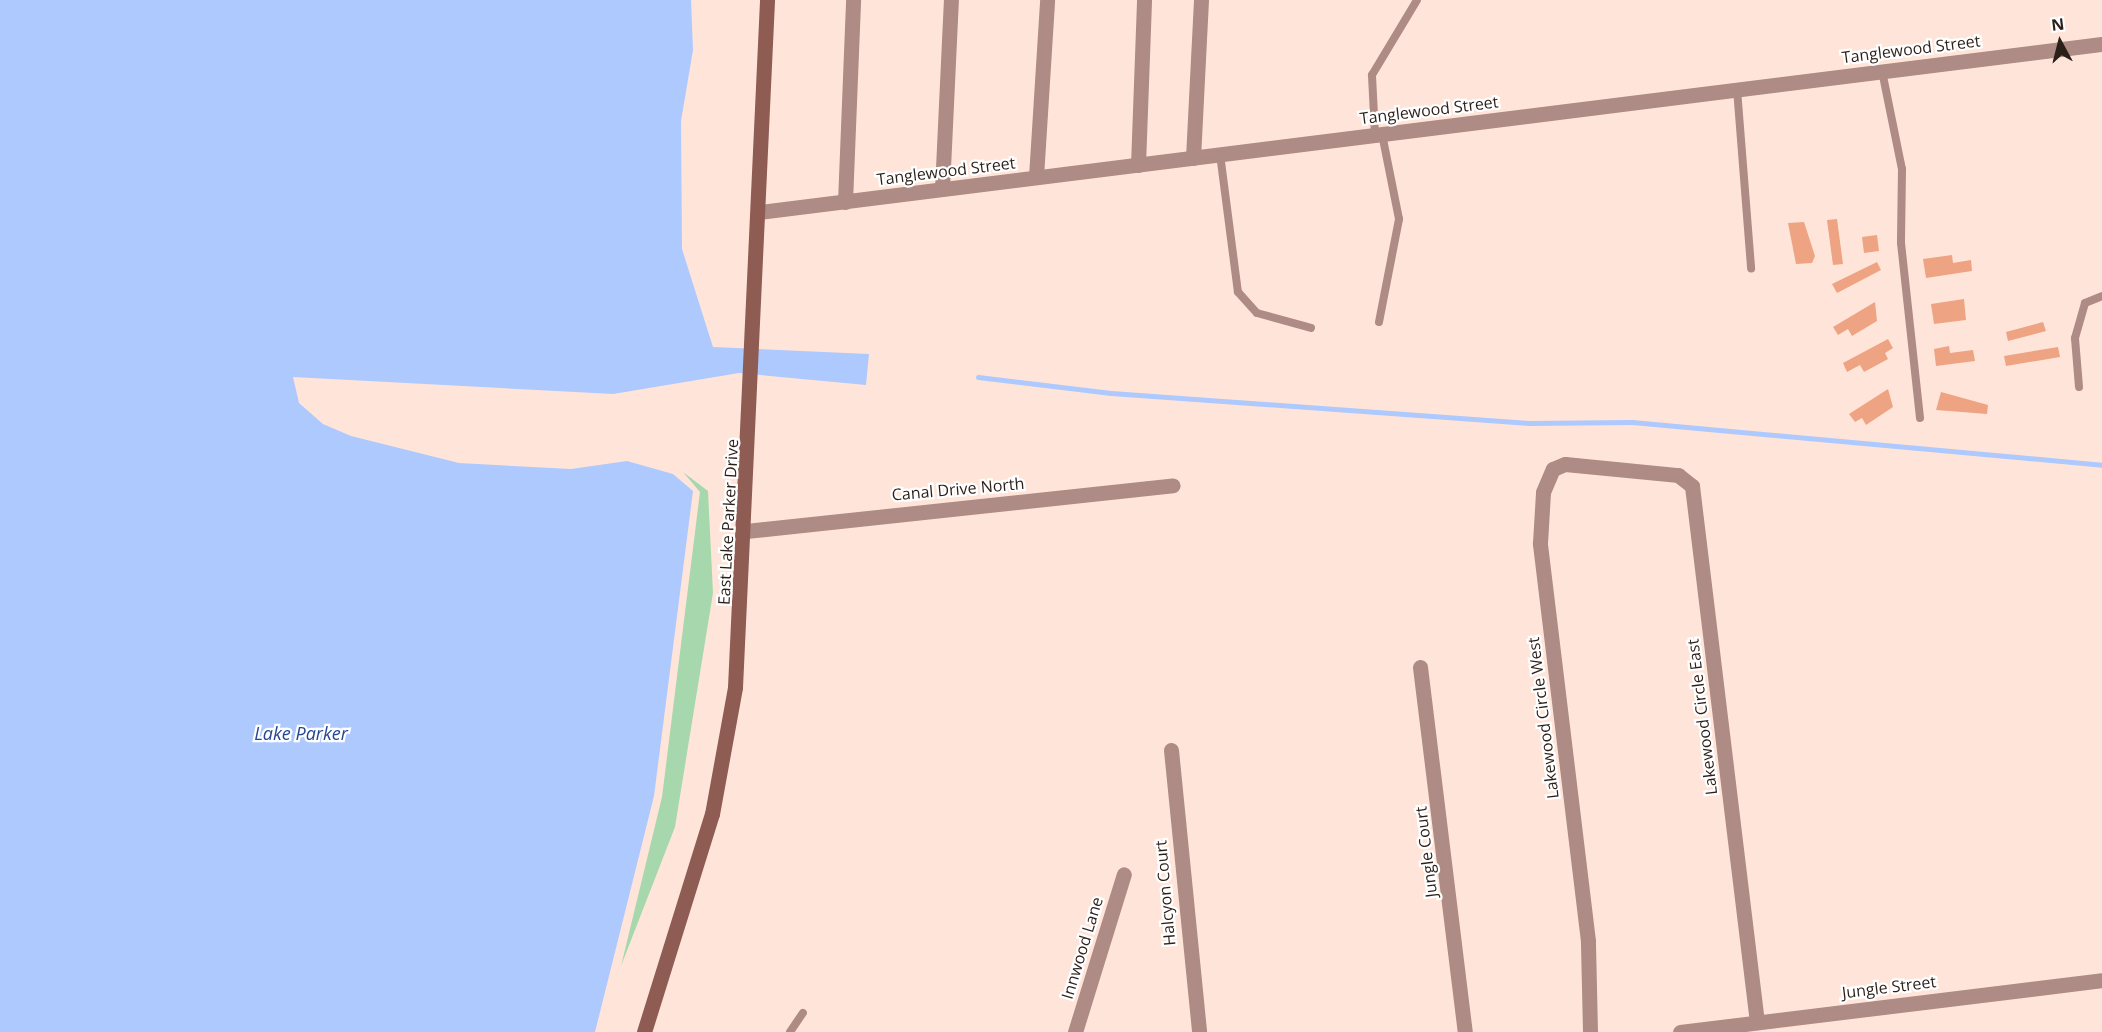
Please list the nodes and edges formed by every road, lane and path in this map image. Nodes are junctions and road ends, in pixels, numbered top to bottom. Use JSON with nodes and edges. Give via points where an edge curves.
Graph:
{"nodes":[{"id":1,"x":767,"y":0,"type":"edge"},
{"id":2,"x":853,"y":0,"type":"edge"},
{"id":3,"x":951,"y":0,"type":"edge"},
{"id":4,"x":1047,"y":0,"type":"edge"},
{"id":5,"x":1144,"y":0,"type":"edge"},
{"id":6,"x":1201,"y":0,"type":"edge"},
{"id":7,"x":1417,"y":0,"type":"edge"},
{"id":8,"x":2102,"y":44,"type":"edge"},
{"id":9,"x":1882,"y":71,"type":"junction"},
{"id":10,"x":1737,"y":89,"type":"junction"},
{"id":11,"x":1378,"y":134,"type":"junction"},
{"id":12,"x":1220,"y":154,"type":"junction"},
{"id":13,"x":1193,"y":158,"type":"junction"},
{"id":14,"x":1138,"y":165,"type":"junction"},
{"id":15,"x":1036,"y":177,"type":"junction"},
{"id":16,"x":942,"y":189,"type":"junction"},
{"id":17,"x":845,"y":202,"type":"junction"},
{"id":18,"x":760,"y":212,"type":"junction"},
{"id":19,"x":1751,"y":268,"type":"dead end"},
{"id":20,"x":2102,"y":296,"type":"edge"},
{"id":21,"x":1379,"y":322,"type":"dead end"},
{"id":22,"x":1311,"y":328,"type":"dead end"},
{"id":23,"x":2079,"y":387,"type":"dead end"},
{"id":24,"x":1920,"y":418,"type":"dead end"},
{"id":25,"x":1618,"y":469,"type":"joint"},
{"id":26,"x":1173,"y":485,"type":"dead end"},
{"id":27,"x":746,"y":531,"type":"junction"},
{"id":28,"x":1420,"y":667,"type":"dead end"},
{"id":29,"x":1171,"y":750,"type":"dead end"},
{"id":30,"x":1124,"y":874,"type":"dead end"},
{"id":31,"x":2102,"y":980,"type":"edge"},
{"id":32,"x":803,"y":1013,"type":"dead end"},
{"id":33,"x":1757,"y":1022,"type":"junction"},
{"id":34,"x":644,"y":1032,"type":"edge"},
{"id":35,"x":790,"y":1032,"type":"edge"},
{"id":36,"x":1074,"y":1032,"type":"edge"},
{"id":37,"x":1199,"y":1032,"type":"edge"},
{"id":38,"x":1465,"y":1032,"type":"edge"},
{"id":39,"x":1590,"y":1032,"type":"edge"},
{"id":40,"x":1680,"y":1032,"type":"edge"}],
"edges":[{"from":1,"to":18,"type":"street","name":"East Lake Parker Drive"},
{"from":2,"to":17,"type":"street"},
{"from":3,"to":16,"type":"street"},
{"from":4,"to":15,"type":"street"},
{"from":5,"to":14,"type":"street"},
{"from":6,"to":13,"type":"street"},
{"from":7,"to":11,"type":"lane","via":[[1372,75]]},
{"from":8,"to":9,"type":"street","name":"Tanglewood Street"},
{"from":9,"to":10,"type":"street","name":"Tanglewood Street"},
{"from":9,"to":24,"type":"lane","via":[[1902,169],[1901,243]]},
{"from":10,"to":11,"type":"street","name":"Tanglewood Street"},
{"from":10,"to":19,"type":"lane"},
{"from":11,"to":12,"type":"street","name":"Tanglewood Street"},
{"from":11,"to":21,"type":"lane","via":[[1399,219]]},
{"from":12,"to":13,"type":"street","name":"Tanglewood Street"},
{"from":12,"to":22,"type":"lane","via":[[1238,292],[1257,313]]},
{"from":13,"to":14,"type":"street","name":"Tanglewood Street"},
{"from":14,"to":15,"type":"street","name":"Tanglewood Street"},
{"from":15,"to":16,"type":"street","name":"Tanglewood Street"},
{"from":16,"to":17,"type":"street","name":"Tanglewood Street"},
{"from":17,"to":18,"type":"street","name":"Tanglewood Street"},
{"from":18,"to":27,"type":"street","name":"East Lake Parker Drive"},
{"from":20,"to":23,"type":"lane","via":[[2085,303],[2075,338]]},
{"from":25,"to":33,"type":"street","name":"Lakewood Circle East","via":[[1678,475],[1692,486]]},
{"from":25,"to":39,"type":"street","name":"Lakewood Circle West","via":[[1557,466],[1548,476],[1540,519],[1588,941]]},
{"from":26,"to":27,"type":"street","name":"Canal Drive North"},
{"from":27,"to":34,"type":"street","name":"East Lake Parker Drive","via":[[739,656],[724,757],[701,855]]},
{"from":28,"to":38,"type":"street","name":"Jungle Court"},
{"from":29,"to":37,"type":"street","name":"Halcyon Court"},
{"from":30,"to":36,"type":"street","name":"Innwood Lane"},
{"from":31,"to":33,"type":"street","name":"Jungle Street"},
{"from":32,"to":35,"type":"lane"},
{"from":33,"to":40,"type":"street","name":"Jungle Street"}]}
